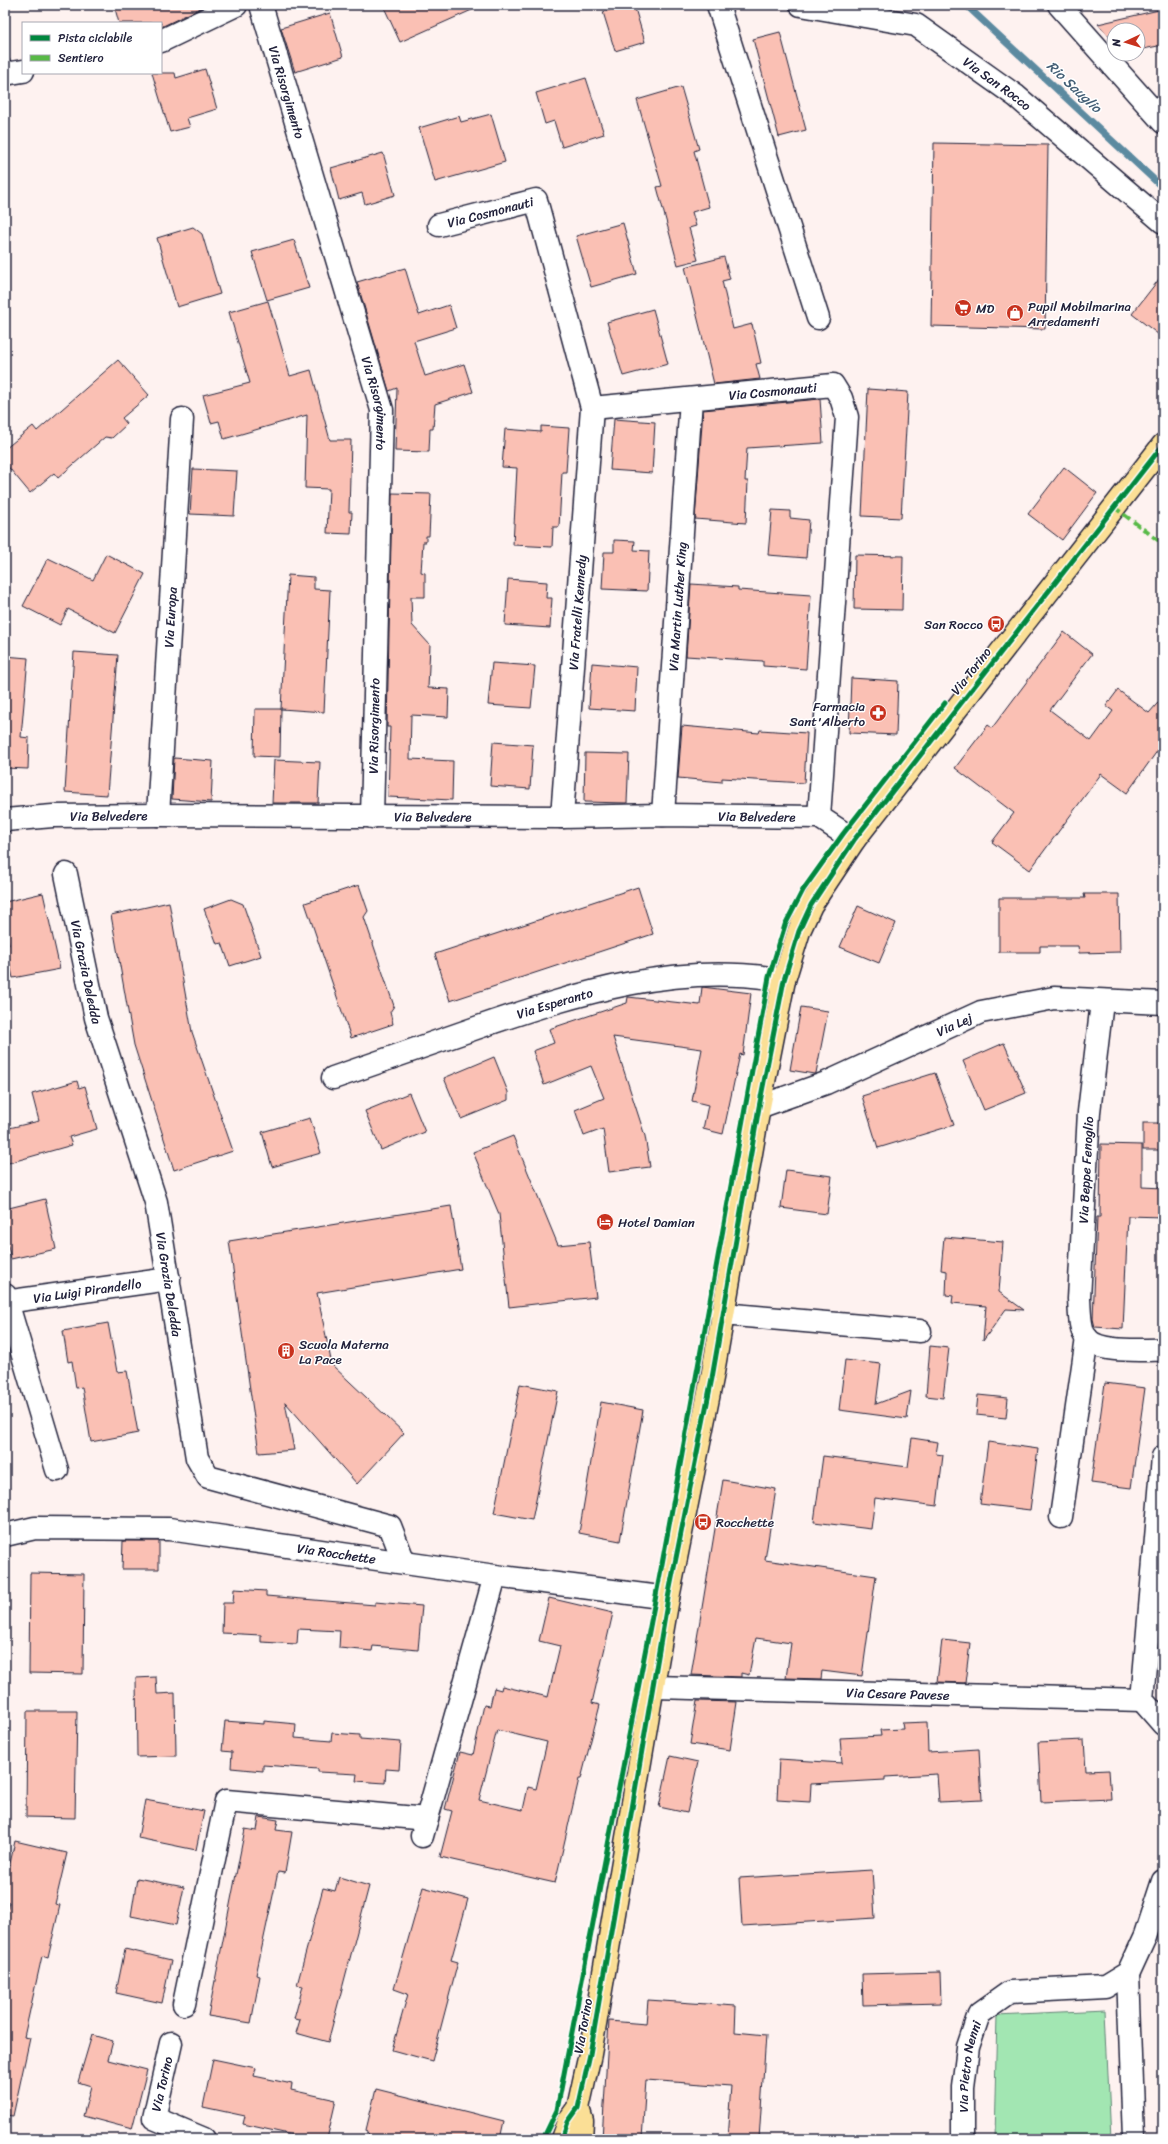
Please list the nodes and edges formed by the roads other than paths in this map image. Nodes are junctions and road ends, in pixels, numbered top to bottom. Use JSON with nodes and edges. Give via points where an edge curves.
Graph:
{"nodes":[{"id":1,"x":236,"y":5,"type":"edge"},
{"id":2,"x":261,"y":5,"type":"edge"},
{"id":3,"x":718,"y":5,"type":"edge"},
{"id":4,"x":801,"y":5,"type":"edge"},
{"id":5,"x":1059,"y":5,"type":"edge"},
{"id":6,"x":162,"y":41,"type":"edge"},
{"id":7,"x":5,"y":71,"type":"edge"},
{"id":8,"x":22,"y":71,"type":"edge"},
{"id":9,"x":1163,"y":122,"type":"edge"},
{"id":10,"x":1163,"y":222,"type":"edge"},
{"id":11,"x":439,"y":225,"type":"dead end"},
{"id":12,"x":818,"y":318,"type":"dead end"},
{"id":13,"x":691,"y":399,"type":"junction"},
{"id":14,"x":592,"y":408,"type":"junction"},
{"id":15,"x":182,"y":419,"type":"dead end"},
{"id":16,"x":1163,"y":445,"type":"edge"},
{"id":17,"x":158,"y":815,"type":"junction"},
{"id":18,"x":663,"y":815,"type":"junction"},
{"id":19,"x":372,"y":817,"type":"junction"},
{"id":20,"x":820,"y":817,"type":"junction"},
{"id":21,"x":562,"y":818,"type":"junction"},
{"id":22,"x":5,"y":820,"type":"edge"},
{"id":23,"x":854,"y":840,"type":"junction"},
{"id":24,"x":66,"y":874,"type":"dead end"},
{"id":25,"x":784,"y":980,"type":"junction"},
{"id":26,"x":1102,"y":1002,"type":"junction"},
{"id":27,"x":1163,"y":1003,"type":"edge"},
{"id":28,"x":333,"y":1078,"type":"dead end"},
{"id":29,"x":759,"y":1107,"type":"junction"},
{"id":30,"x":169,"y":1279,"type":"junction"},
{"id":31,"x":6,"y":1300,"type":"edge"},
{"id":32,"x":722,"y":1314,"type":"junction"},
{"id":33,"x":920,"y":1331,"type":"dead end"},
{"id":34,"x":1087,"y":1338,"type":"junction"},
{"id":35,"x":1163,"y":1350,"type":"edge"},
{"id":36,"x":1163,"y":1457,"type":"edge"},
{"id":37,"x":57,"y":1470,"type":"dead end"},
{"id":38,"x":1061,"y":1518,"type":"dead end"},
{"id":39,"x":5,"y":1535,"type":"edge"},
{"id":40,"x":404,"y":1562,"type":"junction"},
{"id":41,"x":495,"y":1576,"type":"junction"},
{"id":42,"x":668,"y":1598,"type":"junction"},
{"id":43,"x":654,"y":1687,"type":"junction"},
{"id":44,"x":1142,"y":1700,"type":"junction"},
{"id":45,"x":1163,"y":1724,"type":"edge"},
{"id":46,"x":1163,"y":1880,"type":"edge"},
{"id":47,"x":1128,"y":1973,"type":"junction"},
{"id":48,"x":184,"y":2004,"type":"dead end"},
{"id":49,"x":171,"y":2043,"type":"dead end"},
{"id":50,"x":578,"y":2108,"type":"junction"},
{"id":51,"x":204,"y":2139,"type":"edge"},
{"id":52,"x":562,"y":2139,"type":"edge"},
{"id":53,"x":581,"y":2139,"type":"edge"},
{"id":54,"x":963,"y":2139,"type":"edge"},
{"id":55,"x":1134,"y":2139,"type":"edge"}],
"edges":[{"from":1,"to":6,"type":"street"},
{"from":2,"to":19,"type":"street","name":"Via Risorgimento","via":[[382,410]]},
{"from":3,"to":12,"type":"street"},
{"from":4,"to":10,"type":"street","name":"Via San Rocco","via":[[916,25],[1016,96]]},
{"from":5,"to":9,"type":"street"},
{"from":7,"to":8,"type":"street"},
{"from":11,"to":14,"type":"street","name":"Via Cosmonauti","via":[[536,200]]},
{"from":13,"to":14,"type":"street","name":"Via Cosmonauti"},
{"from":13,"to":18,"type":"street","name":"Via Martin Luther King"},
{"from":13,"to":20,"type":"street","name":"Via Cosmonauti","via":[[833,385],[841,398],[847,417]]},
{"from":14,"to":21,"type":"street","name":"Via Fratelli Kennedy"},
{"from":15,"to":17,"type":"street","name":"Via Europa"},
{"from":16,"to":23,"type":"main road","name":"Via Torino"},
{"from":17,"to":19,"type":"street","name":"Via Belvedere"},
{"from":17,"to":22,"type":"street","name":"Via Belvedere","via":[[53,816]]},
{"from":18,"to":20,"type":"street","name":"Via Belvedere"},
{"from":18,"to":21,"type":"street","name":"Via Belvedere"},
{"from":19,"to":21,"type":"street","name":"Via Belvedere"},
{"from":20,"to":23,"type":"street"},
{"from":23,"to":25,"type":"main road","name":"Via Torino","via":[[811,905],[799,931]]},
{"from":24,"to":30,"type":"street","name":"Via Grazia Deledda","via":[[96,1018],[156,1202]]},
{"from":25,"to":28,"type":"street","name":"Via Esperanto","via":[[757,976],[701,975],[634,981],[560,1000]]},
{"from":25,"to":29,"type":"main road","name":"Via Torino"},
{"from":26,"to":27,"type":"street","name":"Via Lej"},
{"from":26,"to":29,"type":"street","name":"Via Lej","via":[[1054,998],[981,1012],[826,1084]]},
{"from":26,"to":34,"type":"street","name":"Via Beppe Fenoglio","via":[[1089,1112],[1079,1300],[1081,1322]]},
{"from":29,"to":32,"type":"main road","name":"Via Torino"},
{"from":30,"to":31,"type":"street","name":"Via Luigi Pirandello"},
{"from":30,"to":40,"type":"street","name":"Via Grazia Deledda","via":[[197,1458],[208,1477],[390,1526]]},
{"from":31,"to":37,"type":"street"},
{"from":32,"to":33,"type":"street"},
{"from":32,"to":42,"type":"main road","name":"Via Torino","via":[[712,1378]]},
{"from":34,"to":35,"type":"street","via":[[1101,1348]]},
{"from":34,"to":38,"type":"street","name":"Via Beppe Fenoglio"},
{"from":36,"to":44,"type":"street"},
{"from":39,"to":40,"type":"street","name":"Via Rocchette","via":[[35,1528],[169,1529]]},
{"from":40,"to":41,"type":"street","name":"Via Rocchette"},
{"from":41,"to":42,"type":"street","name":"Via Rocchette"},
{"from":41,"to":48,"type":"street","via":[[424,1827],[226,1801]]},
{"from":42,"to":43,"type":"main road","name":"Via Torino"},
{"from":43,"to":44,"type":"street","name":"Via Cesare Pavese"},
{"from":43,"to":50,"type":"main road","name":"Via Torino"},
{"from":44,"to":45,"type":"street"},
{"from":46,"to":47,"type":"street","via":[[1145,1936]]},
{"from":47,"to":54,"type":"street","name":"Via Pietro Nenni","via":[[1105,1987],[1010,1992],[978,2014],[968,2047],[963,2087]]},
{"from":47,"to":55,"type":"street"},
{"from":49,"to":51,"type":"street","name":"Via Torino","via":[[154,2118]]},
{"from":50,"to":52,"type":"main road","name":"Via Torino","via":[[568,2122]]},
{"from":50,"to":53,"type":"main road","name":"Via Torino","via":[[582,2121]]}]}
